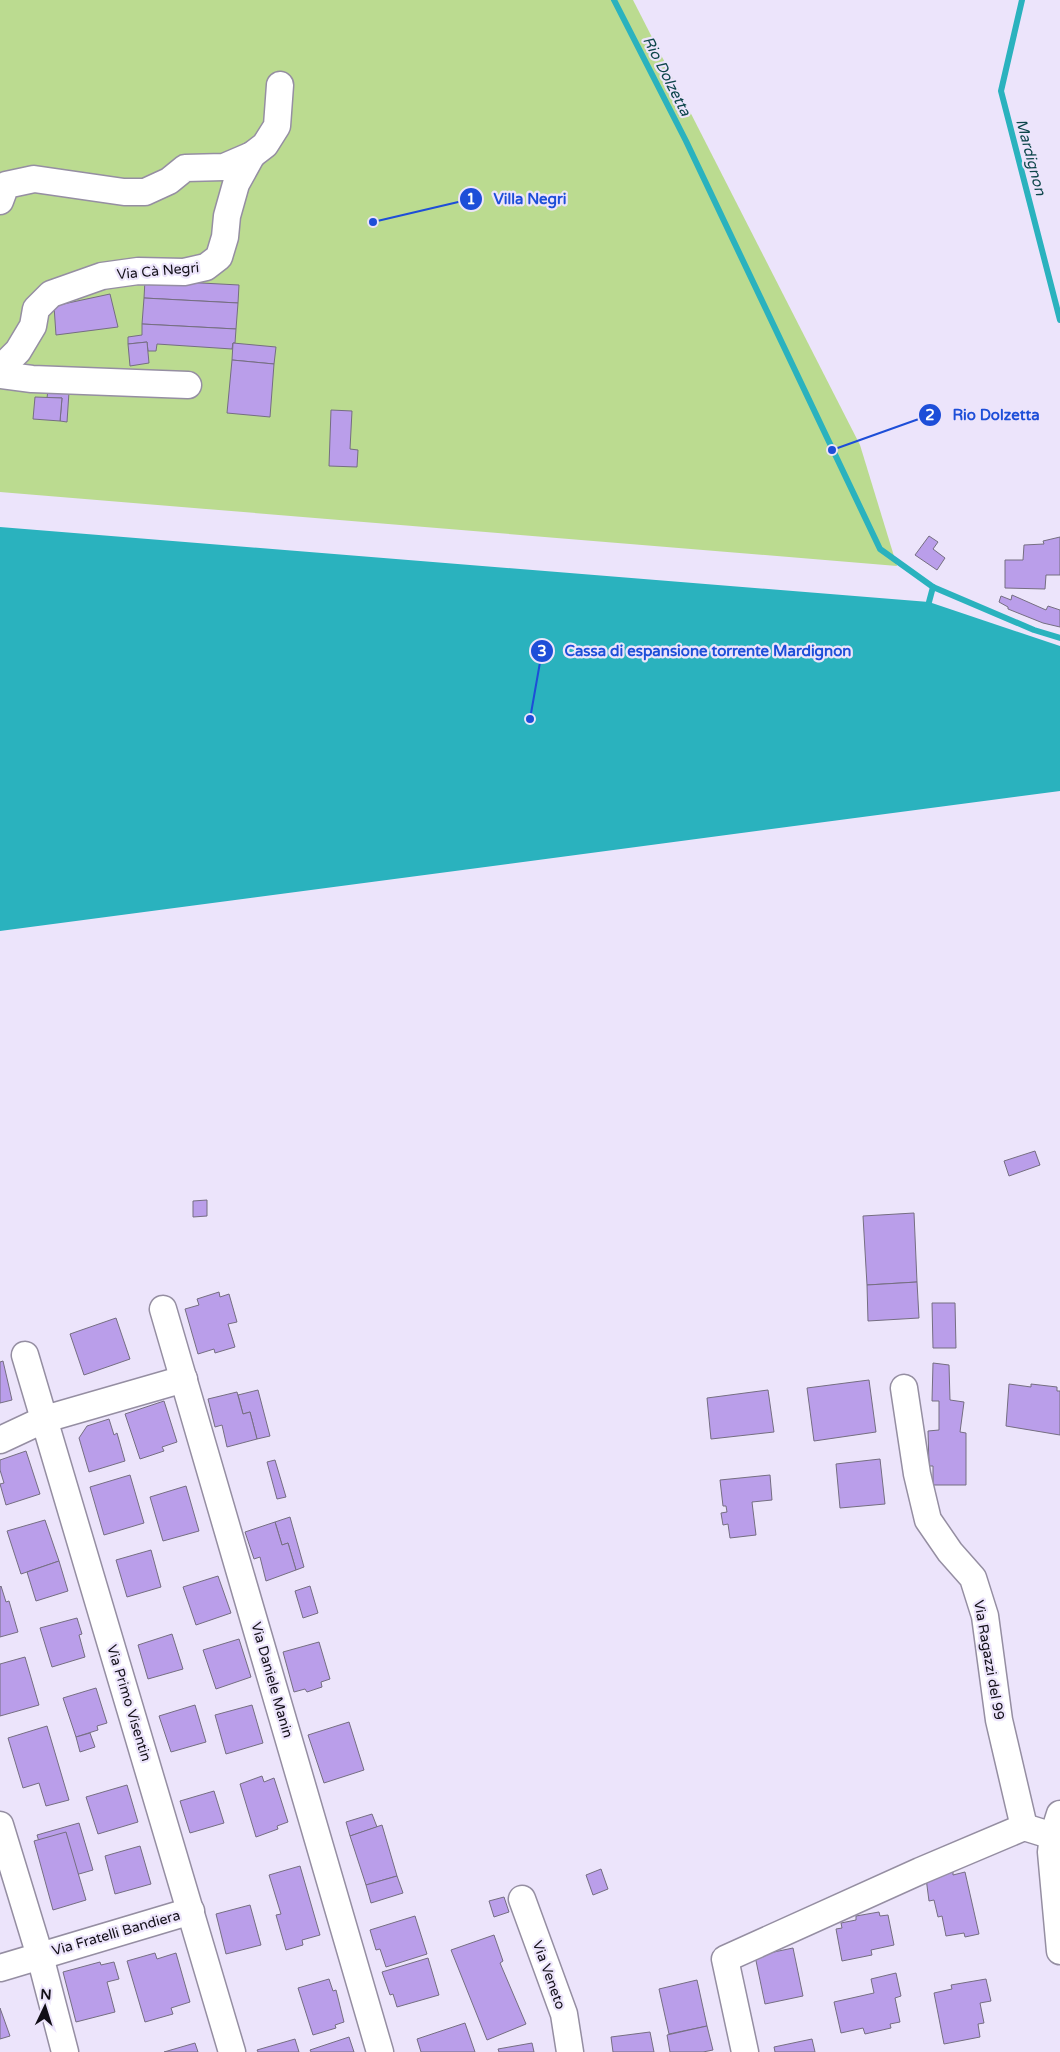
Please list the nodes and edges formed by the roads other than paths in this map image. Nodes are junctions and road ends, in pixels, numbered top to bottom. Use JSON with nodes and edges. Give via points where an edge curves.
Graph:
{"nodes":[{"id":1,"x":280,"y":85,"type":"dead end"},
{"id":2,"x":252,"y":155,"type":"junction"},
{"id":3,"x":0,"y":201,"type":"edge"},
{"id":4,"x":0,"y":369,"type":"edge"},
{"id":5,"x":0,"y":376,"type":"edge"},
{"id":6,"x":188,"y":384,"type":"dead end"},
{"id":7,"x":163,"y":1309,"type":"dead end"},
{"id":8,"x":25,"y":1356,"type":"dead end"},
{"id":9,"x":184,"y":1379,"type":"junction"},
{"id":10,"x":904,"y":1388,"type":"dead end"},
{"id":11,"x":44,"y":1420,"type":"junction"},
{"id":12,"x":0,"y":1440,"type":"edge"},
{"id":13,"x":0,"y":1825,"type":"edge"},
{"id":14,"x":1056,"y":1825,"type":"edge"},
{"id":15,"x":1024,"y":1827,"type":"junction"},
{"id":16,"x":522,"y":1899,"type":"dead end"},
{"id":17,"x":191,"y":1911,"type":"junction"},
{"id":18,"x":1060,"y":1951,"type":"edge"},
{"id":19,"x":40,"y":1956,"type":"junction"},
{"id":20,"x":0,"y":1968,"type":"edge"},
{"id":21,"x":65,"y":2052,"type":"edge"},
{"id":22,"x":232,"y":2052,"type":"edge"},
{"id":23,"x":380,"y":2052,"type":"edge"},
{"id":24,"x":570,"y":2052,"type":"edge"},
{"id":25,"x":745,"y":2052,"type":"edge"}],
"edges":[{"from":1,"to":2,"type":"street","name":"Via Cà Negri","via":[[277,126],[265,145]]},
{"from":2,"to":3,"type":"street","name":"Via Cà Negri","via":[[224,168],[185,168],[169,181],[146,192],[124,192],[34,178],[6,185]]},
{"from":2,"to":4,"type":"street","name":"Via Cà Negri","via":[[236,184],[219,257],[206,267],[184,272],[138,271],[102,276],[51,294],[36,309],[33,326],[18,351]]},
{"from":5,"to":6,"type":"street","via":[[32,380]]},
{"from":7,"to":9,"type":"street","name":"Via Daniele Manin"},
{"from":8,"to":11,"type":"street","name":"Via Primo Visentin"},
{"from":9,"to":11,"type":"street"},
{"from":9,"to":23,"type":"street","name":"Via Daniele Manin"},
{"from":10,"to":15,"type":"street","name":"Via Ragazzi del 99","via":[[917,1474],[928,1520],[973,1578],[985,1616],[999,1720]]},
{"from":11,"to":12,"type":"street"},
{"from":11,"to":17,"type":"street","name":"Via Primo Visentin"},
{"from":13,"to":19,"type":"street"},
{"from":14,"to":15,"type":"street"},
{"from":14,"to":18,"type":"street","via":[[1052,1852]]},
{"from":15,"to":25,"type":"street","via":[[724,1959]]},
{"from":16,"to":24,"type":"street","name":"Via Veneto","via":[[564,2014]]},
{"from":17,"to":19,"type":"street","name":"Via Fratelli Bandiera"},
{"from":17,"to":22,"type":"street","name":"Via Primo Visentin"},
{"from":19,"to":20,"type":"street","name":"Via Fratelli Bandiera"},
{"from":19,"to":21,"type":"street","name":"Via Fratelli Bandiera"}]}
